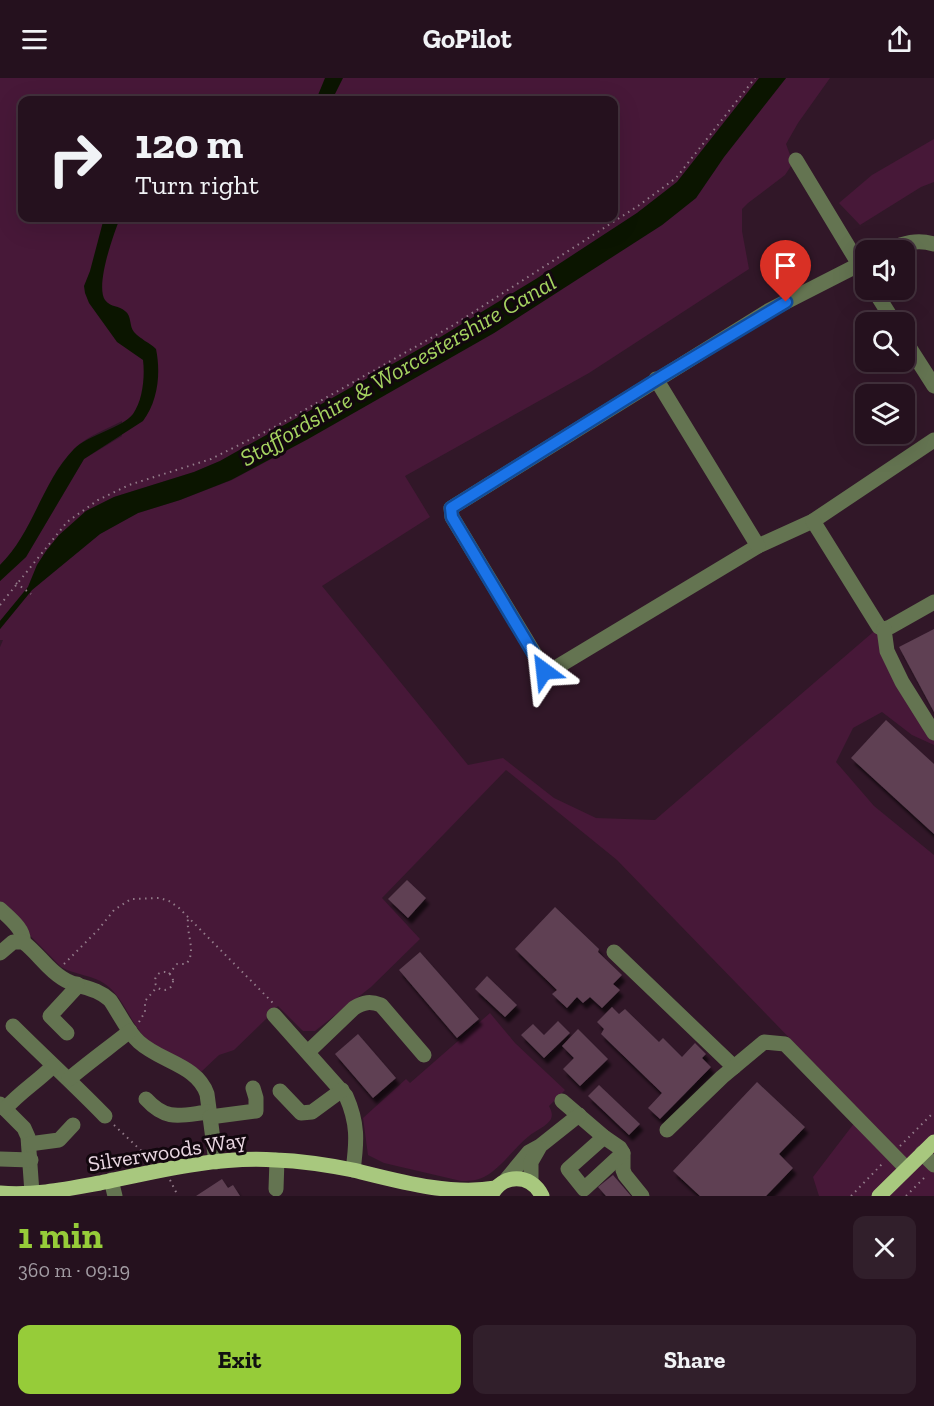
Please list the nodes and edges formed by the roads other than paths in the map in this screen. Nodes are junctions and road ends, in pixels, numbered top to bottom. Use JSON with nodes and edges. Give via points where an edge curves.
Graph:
{"nodes":[{"id":1,"x":796,"y":160,"type":"dead end"},
{"id":2,"x":915,"y":242,"type":"edge"},
{"id":3,"x":934,"y":244,"type":"edge"},
{"id":4,"x":855,"y":254,"type":"edge"},
{"id":5,"x":855,"y":271,"type":"edge"},
{"id":6,"x":915,"y":356,"type":"edge"},
{"id":7,"x":656,"y":380,"type":"junction"},
{"id":8,"x":934,"y":386,"type":"edge"},
{"id":9,"x":934,"y":441,"type":"edge"},
{"id":10,"x":813,"y":521,"type":"junction"},
{"id":11,"x":758,"y":546,"type":"junction"},
{"id":12,"x":934,"y":602,"type":"edge"},
{"id":13,"x":884,"y":629,"type":"junction"},
{"id":14,"x":934,"y":733,"type":"edge"},
{"id":15,"x":0,"y":909,"type":"edge"},
{"id":16,"x":23,"y":942,"type":"junction"},
{"id":17,"x":614,"y":952,"type":"dead end"},
{"id":18,"x":0,"y":953,"type":"edge"},
{"id":19,"x":77,"y":984,"type":"junction"},
{"id":20,"x":274,"y":1015,"type":"road end"},
{"id":21,"x":13,"y":1026,"type":"dead end"},
{"id":22,"x":130,"y":1030,"type":"junction"},
{"id":23,"x":67,"y":1033,"type":"dead end"},
{"id":24,"x":308,"y":1052,"type":"junction"},
{"id":25,"x":424,"y":1055,"type":"dead end"},
{"id":26,"x":53,"y":1066,"type":"junction"},
{"id":27,"x":734,"y":1067,"type":"junction"},
{"id":28,"x":69,"y":1079,"type":"junction"},
{"id":29,"x":253,"y":1088,"type":"dead end"},
{"id":30,"x":342,"y":1090,"type":"junction"},
{"id":31,"x":280,"y":1091,"type":"dead end"},
{"id":32,"x":146,"y":1099,"type":"dead end"},
{"id":33,"x":562,"y":1101,"type":"dead end"},
{"id":34,"x":2,"y":1107,"type":"edge"},
{"id":35,"x":209,"y":1114,"type":"junction"},
{"id":36,"x":579,"y":1115,"type":"junction"},
{"id":37,"x":105,"y":1116,"type":"road end"},
{"id":38,"x":73,"y":1125,"type":"dead end"},
{"id":39,"x":667,"y":1130,"type":"dead end"},
{"id":40,"x":604,"y":1137,"type":"junction"},
{"id":41,"x":934,"y":1142,"type":"edge"},
{"id":42,"x":29,"y":1144,"type":"junction"},
{"id":43,"x":540,"y":1146,"type":"junction"},
{"id":44,"x":623,"y":1152,"type":"junction"},
{"id":45,"x":922,"y":1153,"type":"junction"},
{"id":46,"x":0,"y":1159,"type":"edge"},
{"id":47,"x":30,"y":1160,"type":"junction"},
{"id":48,"x":277,"y":1160,"type":"junction"},
{"id":49,"x":216,"y":1162,"type":"junction"},
{"id":50,"x":906,"y":1168,"type":"junction"},
{"id":51,"x":353,"y":1170,"type":"junction"},
{"id":52,"x":930,"y":1170,"type":"edge"},
{"id":53,"x":111,"y":1180,"type":"junction"},
{"id":54,"x":498,"y":1188,"type":"edge"},
{"id":55,"x":276,"y":1189,"type":"dead end"},
{"id":56,"x":537,"y":1189,"type":"edge"},
{"id":57,"x":592,"y":1190,"type":"edge"},
{"id":58,"x":0,"y":1193,"type":"edge"},
{"id":59,"x":32,"y":1193,"type":"junction"},
{"id":60,"x":448,"y":1194,"type":"edge"},
{"id":61,"x":115,"y":1196,"type":"edge"},
{"id":62,"x":553,"y":1196,"type":"edge"},
{"id":63,"x":642,"y":1196,"type":"edge"},
{"id":64,"x":879,"y":1196,"type":"edge"}],
"edges":[{"from":1,"to":4,"type":"street"},
{"from":2,"to":3,"type":"street"},
{"from":5,"to":7,"type":"street","via":[[768,311]]},
{"from":6,"to":8,"type":"street"},
{"from":7,"to":11,"type":"street"},
{"from":7,"to":11,"type":"street","via":[[451,508],[452,517],[544,671],[552,670]]},
{"from":9,"to":10,"type":"street"},
{"from":10,"to":11,"type":"street"},
{"from":10,"to":13,"type":"street","via":[[874,622]]},
{"from":12,"to":13,"type":"street"},
{"from":13,"to":14,"type":"street","via":[[887,651]]},
{"from":15,"to":16,"type":"street","via":[[21,931]]},
{"from":16,"to":18,"type":"street","via":[[13,942]]},
{"from":16,"to":19,"type":"street","via":[[62,979]]},
{"from":17,"to":27,"type":"street"},
{"from":19,"to":22,"type":"street","via":[[104,995]]},
{"from":19,"to":23,"type":"street","via":[[50,1016]]},
{"from":20,"to":24,"type":"street"},
{"from":21,"to":26,"type":"street"},
{"from":22,"to":28,"type":"street"},
{"from":22,"to":35,"type":"street","via":[[151,1051],[197,1076],[204,1084]]},
{"from":24,"to":25,"type":"street","via":[[354,1008],[371,1002],[381,1005]]},
{"from":24,"to":30,"type":"street"},
{"from":26,"to":28,"type":"street"},
{"from":26,"to":34,"type":"street","via":[[37,1083]]},
{"from":27,"to":39,"type":"street"},
{"from":27,"to":50,"type":"street","via":[[764,1042],[785,1044]]},
{"from":28,"to":37,"type":"street"},
{"from":29,"to":35,"type":"street","via":[[256,1111],[238,1119]]},
{"from":30,"to":31,"type":"street","via":[[312,1112],[301,1113]]},
{"from":30,"to":51,"type":"street","via":[[353,1112],[357,1134]]},
{"from":32,"to":35,"type":"street","via":[[158,1112]]},
{"from":33,"to":36,"type":"street"},
{"from":34,"to":42,"type":"street","via":[[24,1128]]},
{"from":35,"to":49,"type":"street"},
{"from":36,"to":40,"type":"street"},
{"from":36,"to":43,"type":"street"},
{"from":38,"to":42,"type":"street","via":[[59,1140]]},
{"from":40,"to":44,"type":"street"},
{"from":40,"to":57,"type":"street","via":[[568,1169],[584,1188]]},
{"from":41,"to":45,"type":"main road"},
{"from":42,"to":47,"type":"street"},
{"from":43,"to":54,"type":"street","via":[[529,1152]]},
{"from":43,"to":56,"type":"street","via":[[531,1162]]},
{"from":44,"to":57,"type":"street"},
{"from":44,"to":63,"type":"street","via":[[625,1175]]},
{"from":45,"to":50,"type":"main road"},
{"from":45,"to":52,"type":"street"},
{"from":46,"to":47,"type":"street"},
{"from":47,"to":59,"type":"street"},
{"from":48,"to":49,"type":"main road","name":"Silverwoods Way"},
{"from":48,"to":51,"type":"main road","name":"Silverwoods Way"},
{"from":48,"to":55,"type":"street"},
{"from":49,"to":53,"type":"main road","name":"Silverwoods Way"},
{"from":50,"to":64,"type":"main road"},
{"from":51,"to":60,"type":"main road","name":"Silverwoods Way"},
{"from":53,"to":59,"type":"main road","name":"Silverwoods Way"},
{"from":53,"to":61,"type":"street"},
{"from":54,"to":56,"type":"main road","name":"Silverwoods Way","via":[[518,1178]]},
{"from":54,"to":60,"type":"main road","name":"Silverwoods Way"},
{"from":56,"to":62,"type":"main road"},
{"from":58,"to":59,"type":"main road","name":"Silverwoods Way"}]}
